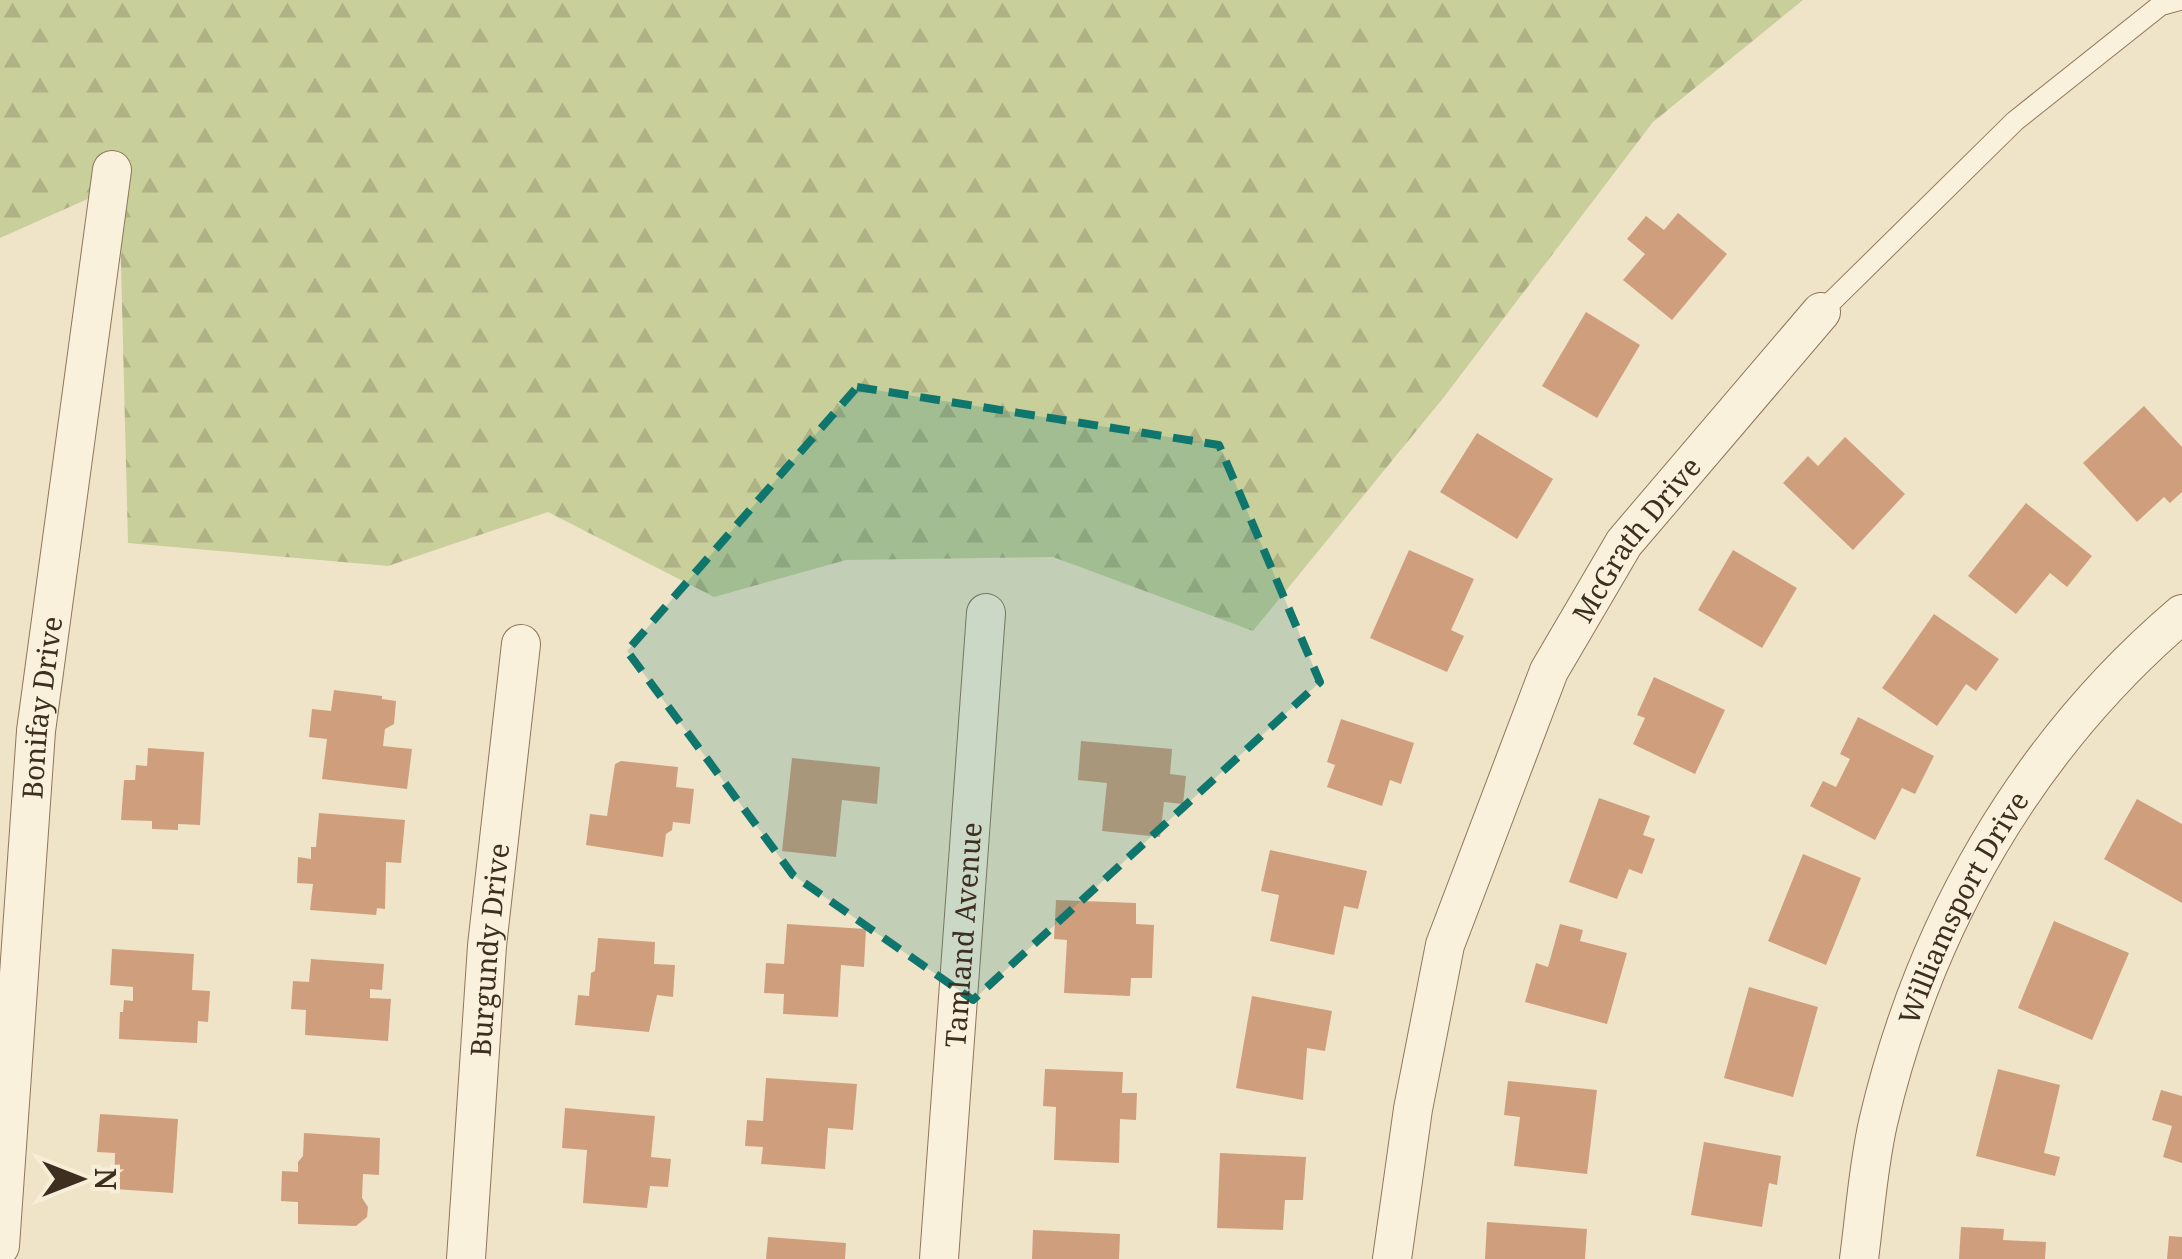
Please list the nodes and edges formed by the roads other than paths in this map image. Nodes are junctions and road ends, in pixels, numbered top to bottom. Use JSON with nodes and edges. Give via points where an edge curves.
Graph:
{"nodes":[{"id":1,"x":2180,"y":0,"type":"edge"},
{"id":2,"x":112,"y":170,"type":"dead end"},
{"id":3,"x":1821,"y":312,"type":"joint"},
{"id":4,"x":986,"y":612,"type":"dead end"},
{"id":5,"x":2182,"y":614,"type":"edge"},
{"id":6,"x":521,"y":644,"type":"dead end"},
{"id":7,"x":0,"y":1246,"type":"edge"},
{"id":8,"x":466,"y":1259,"type":"edge"},
{"id":9,"x":939,"y":1259,"type":"edge"},
{"id":10,"x":1392,"y":1259,"type":"edge"},
{"id":11,"x":1859,"y":1259,"type":"edge"}],
"edges":[{"from":1,"to":3,"type":"lane","name":"McGrath Drive","via":[[2161,5],[2015,122]]},
{"from":2,"to":7,"type":"street","name":"Bonifay Drive","via":[[36,731]]},
{"from":3,"to":10,"type":"street","name":"McGrath Drive","via":[[1624,542],[1549,670],[1446,945]]},
{"from":4,"to":9,"type":"street","name":"Tamland Avenue"},
{"from":5,"to":11,"type":"street","name":"Williamsport Drive","via":[[2053,746],[1952,913],[1907,1020],[1877,1126]]},
{"from":6,"to":8,"type":"street","name":"Burgundy Drive","via":[[487,946]]}]}
